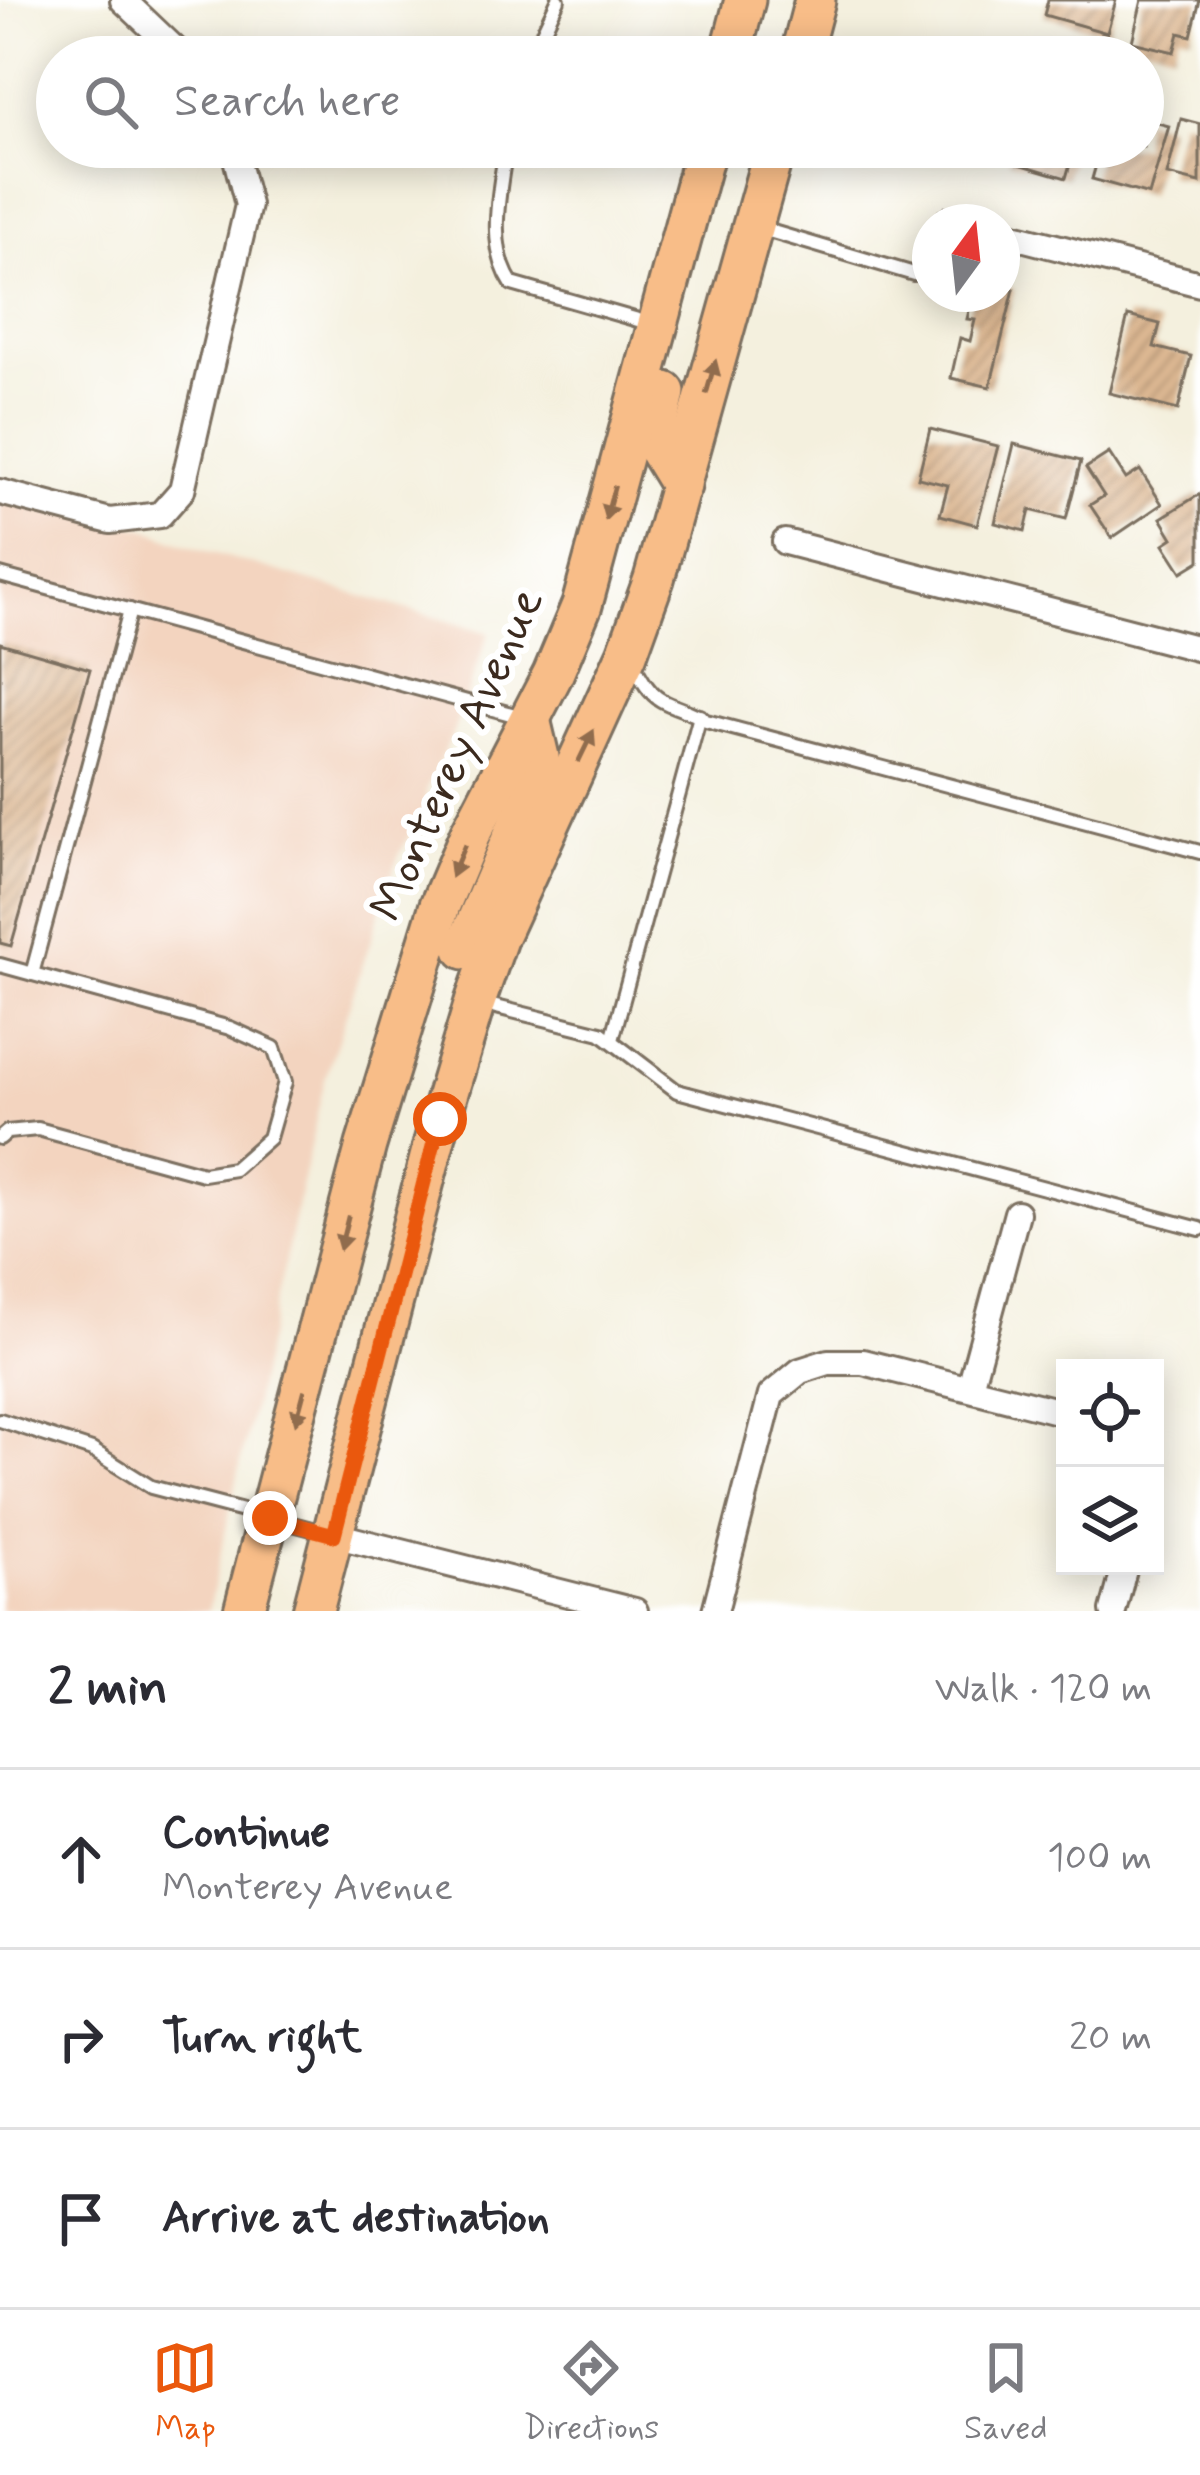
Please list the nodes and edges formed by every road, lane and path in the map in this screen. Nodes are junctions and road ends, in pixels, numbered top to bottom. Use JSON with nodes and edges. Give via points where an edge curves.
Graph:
{"nodes":[{"id":1,"x":123,"y":0,"type":"edge"},
{"id":2,"x":558,"y":0,"type":"edge"},
{"id":3,"x":745,"y":0,"type":"edge"},
{"id":4,"x":815,"y":0,"type":"edge"},
{"id":5,"x":161,"y":36,"type":"edge"},
{"id":6,"x":541,"y":36,"type":"edge"},
{"id":7,"x":736,"y":36,"type":"edge"},
{"id":8,"x":806,"y":36,"type":"edge"},
{"id":9,"x":238,"y":168,"type":"edge"},
{"id":10,"x":504,"y":168,"type":"edge"},
{"id":11,"x":700,"y":168,"type":"edge"},
{"id":12,"x":769,"y":168,"type":"edge"},
{"id":13,"x":753,"y":226,"type":"junction"},
{"id":14,"x":1020,"y":238,"type":"edge"},
{"id":15,"x":912,"y":273,"type":"edge"},
{"id":16,"x":1200,"y":284,"type":"edge"},
{"id":17,"x":657,"y":326,"type":"junction"},
{"id":18,"x":681,"y":486,"type":"junction"},
{"id":19,"x":0,"y":492,"type":"edge"},
{"id":20,"x":785,"y":542,"type":"dead end"},
{"id":21,"x":0,"y":575,"type":"edge"},
{"id":22,"x":130,"y":610,"type":"junction"},
{"id":23,"x":1200,"y":649,"type":"edge"},
{"id":24,"x":627,"y":654,"type":"junction"},
{"id":25,"x":700,"y":716,"type":"junction"},
{"id":26,"x":530,"y":719,"type":"junction"},
{"id":27,"x":1200,"y":851,"type":"edge"},
{"id":28,"x":0,"y":965,"type":"edge"},
{"id":29,"x":32,"y":974,"type":"junction"},
{"id":30,"x":475,"y":1002,"type":"junction"},
{"id":31,"x":612,"y":1040,"type":"junction"},
{"id":32,"x":440,"y":1119,"type":"junction"},
{"id":33,"x":0,"y":1138,"type":"edge"},
{"id":34,"x":1017,"y":1213,"type":"dead end"},
{"id":35,"x":1200,"y":1229,"type":"edge"},
{"id":36,"x":970,"y":1388,"type":"junction"},
{"id":37,"x":1056,"y":1411,"type":"edge"},
{"id":38,"x":0,"y":1420,"type":"edge"},
{"id":39,"x":270,"y":1518,"type":"junction"},
{"id":40,"x":334,"y":1535,"type":"junction"},
{"id":41,"x":1122,"y":1575,"type":"edge"},
{"id":42,"x":600,"y":1607,"type":"edge"},
{"id":43,"x":244,"y":1611,"type":"edge"},
{"id":44,"x":313,"y":1611,"type":"edge"},
{"id":45,"x":635,"y":1611,"type":"edge"},
{"id":46,"x":715,"y":1611,"type":"edge"},
{"id":47,"x":1112,"y":1611,"type":"edge"}],
"edges":[{"from":1,"to":5,"type":"street"},
{"from":2,"to":6,"type":"lane"},
{"from":3,"to":7,"type":"main road"},
{"from":4,"to":8,"type":"main road"},
{"from":9,"to":19,"type":"street","via":[[248,205],[182,490],[160,515],[110,521]]},
{"from":10,"to":17,"type":"lane","via":[[498,248],[512,284]]},
{"from":11,"to":17,"type":"main road","name":"Monterey Avenue"},
{"from":12,"to":13,"type":"main road"},
{"from":13,"to":15,"type":"lane"},
{"from":18,"to":13,"type":"main road","one_way":true},
{"from":14,"to":16,"type":"street"},
{"from":17,"to":18,"type":"main road","via":[[676,345],[654,442]]},
{"from":17,"to":26,"type":"main road","name":"Monterey Avenue","one_way":true,"via":[[582,605]]},
{"from":18,"to":24,"type":"main road"},
{"from":20,"to":23,"type":"street"},
{"from":21,"to":22,"type":"lane"},
{"from":22,"to":26,"type":"lane"},
{"from":22,"to":29,"type":"lane"},
{"from":24,"to":25,"type":"lane","via":[[662,701]]},
{"from":30,"to":24,"type":"main road","one_way":true},
{"from":25,"to":27,"type":"lane"},
{"from":25,"to":31,"type":"lane"},
{"from":26,"to":32,"type":"main road","via":[[539,757],[532,790],[455,976],[435,1079]]},
{"from":26,"to":39,"type":"main road","name":"Monterey Avenue","one_way":true,"via":[[440,905],[366,1144]]},
{"from":28,"to":29,"type":"lane"},
{"from":29,"to":33,"type":"lane","via":[[230,1028],[274,1048],[285,1082],[268,1138],[234,1169],[203,1174],[38,1130]]},
{"from":30,"to":31,"type":"lane"},
{"from":30,"to":32,"type":"main road"},
{"from":31,"to":35,"type":"lane","via":[[677,1091]]},
{"from":32,"to":40,"type":"main road"},
{"from":34,"to":36,"type":"street"},
{"from":36,"to":37,"type":"street"},
{"from":36,"to":46,"type":"street","via":[[863,1362],[828,1362],[800,1371],[771,1395]]},
{"from":38,"to":39,"type":"lane","via":[[92,1450],[152,1487]]},
{"from":39,"to":40,"type":"lane"},
{"from":39,"to":43,"type":"main road","name":"Monterey Avenue"},
{"from":40,"to":42,"type":"street"},
{"from":40,"to":44,"type":"main road"},
{"from":41,"to":47,"type":"street"},
{"from":42,"to":45,"type":"street"}]}
